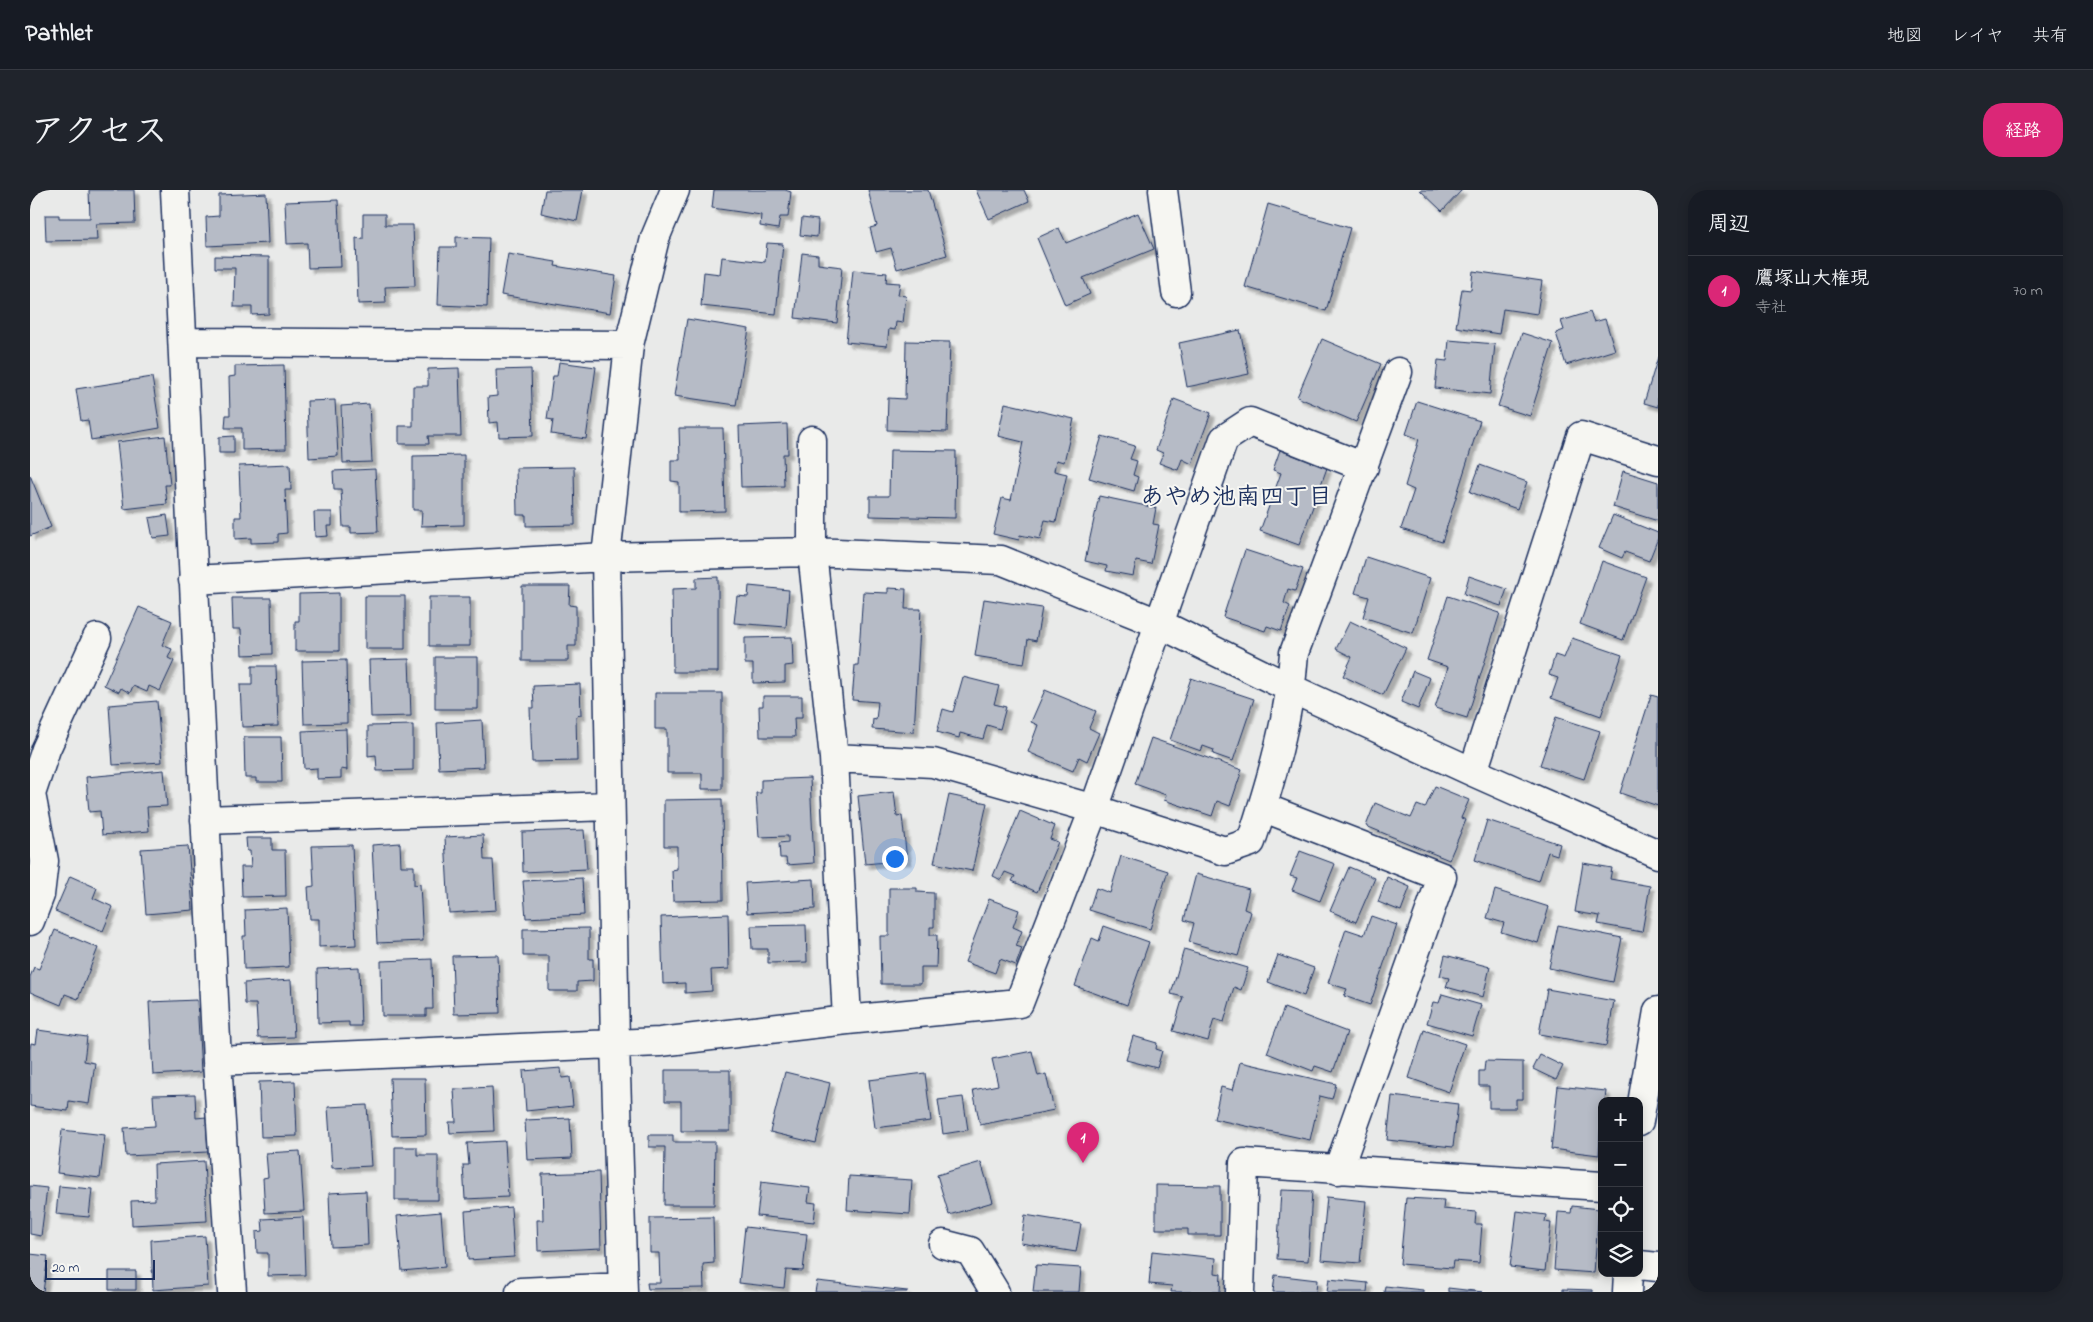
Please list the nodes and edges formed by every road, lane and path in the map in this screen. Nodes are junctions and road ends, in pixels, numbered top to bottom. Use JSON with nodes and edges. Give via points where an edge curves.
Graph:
{"nodes":[{"id":1,"x":175,"y":190,"type":"edge"},
{"id":2,"x":675,"y":190,"type":"edge"},
{"id":3,"x":1163,"y":190,"type":"edge"},
{"id":4,"x":1176,"y":292,"type":"dead end"},
{"id":5,"x":183,"y":342,"type":"junction"},
{"id":6,"x":629,"y":345,"type":"junction"},
{"id":7,"x":1398,"y":372,"type":"dead end"},
{"id":8,"x":812,"y":440,"type":"dead end"},
{"id":9,"x":1658,"y":460,"type":"edge"},
{"id":10,"x":1364,"y":466,"type":"junction"},
{"id":11,"x":812,"y":552,"type":"junction"},
{"id":12,"x":606,"y":557,"type":"junction"},
{"id":13,"x":193,"y":580,"type":"junction"},
{"id":14,"x":1158,"y":623,"type":"junction"},
{"id":15,"x":97,"y":638,"type":"dead end"},
{"id":16,"x":1292,"y":689,"type":"junction"},
{"id":17,"x":834,"y":758,"type":"junction"},
{"id":18,"x":1473,"y":772,"type":"junction"},
{"id":19,"x":610,"y":806,"type":"junction"},
{"id":20,"x":1262,"y":807,"type":"junction"},
{"id":21,"x":1094,"y":809,"type":"junction"},
{"id":22,"x":204,"y":820,"type":"junction"},
{"id":23,"x":1658,"y":854,"type":"edge"},
{"id":24,"x":35,"y":897,"type":"edge"},
{"id":25,"x":30,"y":921,"type":"edge"},
{"id":26,"x":1658,"y":1011,"type":"edge"},
{"id":27,"x":847,"y":1020,"type":"junction"},
{"id":28,"x":615,"y":1043,"type":"junction"},
{"id":29,"x":217,"y":1061,"type":"junction"},
{"id":30,"x":1643,"y":1098,"type":"edge"},
{"id":31,"x":1338,"y":1170,"type":"junction"},
{"id":32,"x":1598,"y":1186,"type":"edge"},
{"id":33,"x":943,"y":1244,"type":"dead end"},
{"id":34,"x":1643,"y":1265,"type":"edge"},
{"id":35,"x":1658,"y":1267,"type":"edge"},
{"id":36,"x":1628,"y":1277,"type":"edge"},
{"id":37,"x":622,"y":1290,"type":"edge"},
{"id":38,"x":232,"y":1292,"type":"edge"},
{"id":39,"x":520,"y":1292,"type":"edge"},
{"id":40,"x":995,"y":1292,"type":"edge"},
{"id":41,"x":1240,"y":1292,"type":"edge"},
{"id":42,"x":1627,"y":1292,"type":"edge"}],
"edges":[{"from":1,"to":5,"type":"street"},
{"from":2,"to":6,"type":"street","via":[[655,238]]},
{"from":3,"to":4,"type":"street"},
{"from":5,"to":6,"type":"street"},
{"from":5,"to":13,"type":"street"},
{"from":6,"to":12,"type":"street"},
{"from":7,"to":10,"type":"street"},
{"from":8,"to":11,"type":"street"},
{"from":9,"to":18,"type":"street","via":[[1581,436]]},
{"from":10,"to":14,"type":"street","via":[[1250,422],[1224,439]]},
{"from":10,"to":16,"type":"street","via":[[1294,653]]},
{"from":11,"to":12,"type":"street"},
{"from":11,"to":14,"type":"street","via":[[1000,560]]},
{"from":11,"to":17,"type":"street"},
{"from":12,"to":13,"type":"street"},
{"from":12,"to":19,"type":"street"},
{"from":13,"to":22,"type":"street"},
{"from":14,"to":16,"type":"street"},
{"from":14,"to":21,"type":"street"},
{"from":15,"to":24,"type":"street","via":[[46,749],[31,794],[44,861]]},
{"from":16,"to":18,"type":"street"},
{"from":16,"to":20,"type":"street"},
{"from":17,"to":21,"type":"street","via":[[933,763]]},
{"from":17,"to":27,"type":"street"},
{"from":18,"to":23,"type":"street"},
{"from":19,"to":22,"type":"street"},
{"from":19,"to":28,"type":"street"},
{"from":20,"to":21,"type":"street","via":[[1251,842],[1225,851]]},
{"from":20,"to":31,"type":"street","via":[[1442,877]]},
{"from":21,"to":27,"type":"street","via":[[1019,1003]]},
{"from":22,"to":29,"type":"street"},
{"from":24,"to":25,"type":"street"},
{"from":26,"to":30,"type":"street"},
{"from":27,"to":28,"type":"street","via":[[660,1042]]},
{"from":28,"to":29,"type":"street"},
{"from":28,"to":37,"type":"street"},
{"from":29,"to":38,"type":"street"},
{"from":31,"to":32,"type":"street"},
{"from":31,"to":41,"type":"street","via":[[1244,1163]]},
{"from":33,"to":40,"type":"street","via":[[970,1251]]},
{"from":34,"to":35,"type":"street"},
{"from":36,"to":42,"type":"street"},
{"from":37,"to":39,"type":"street"}]}
